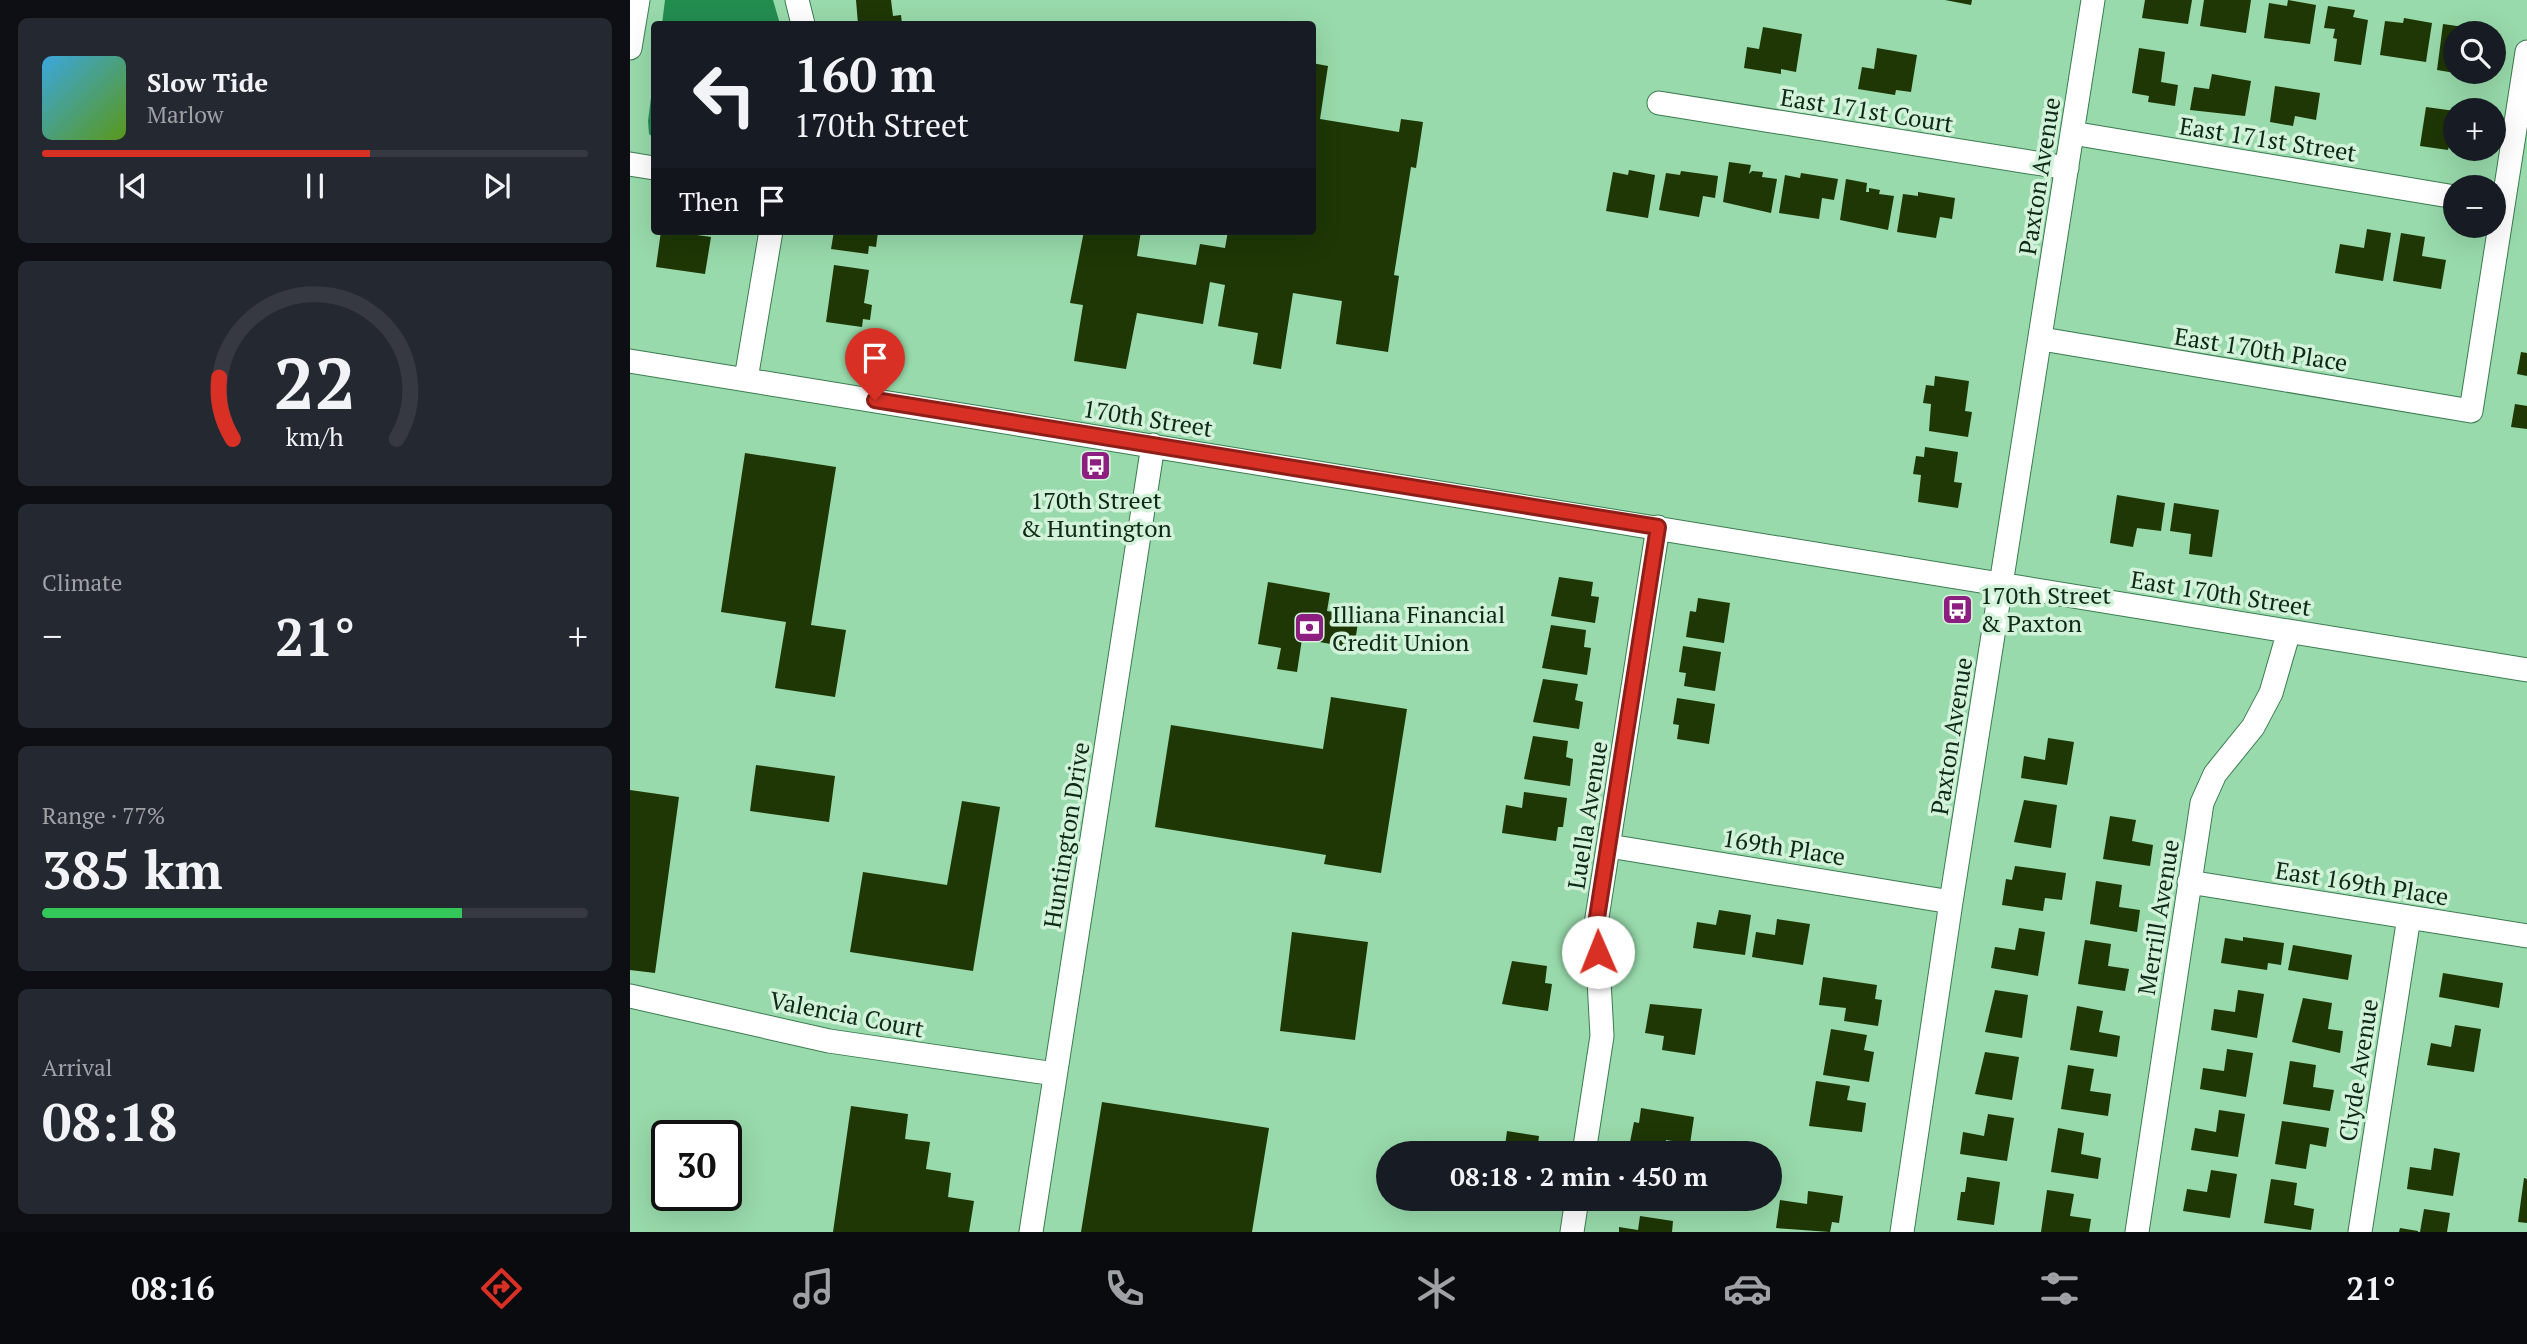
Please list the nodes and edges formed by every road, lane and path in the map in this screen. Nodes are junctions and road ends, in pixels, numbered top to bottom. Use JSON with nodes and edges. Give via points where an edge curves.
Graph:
{"nodes":[{"id":1,"x":638,"y":0,"type":"edge"},
{"id":2,"x":797,"y":0,"type":"edge"},
{"id":3,"x":2093,"y":0,"type":"edge"},
{"id":4,"x":802,"y":21,"type":"edge"},
{"id":5,"x":630,"y":48,"type":"edge"},
{"id":6,"x":2527,"y":52,"type":"edge"},
{"id":7,"x":1659,"y":103,"type":"dead end"},
{"id":8,"x":2072,"y":133,"type":"junction"},
{"id":9,"x":630,"y":164,"type":"edge"},
{"id":10,"x":651,"y":168,"type":"edge"},
{"id":11,"x":2067,"y":168,"type":"junction"},
{"id":12,"x":2504,"y":175,"type":"edge"},
{"id":13,"x":2443,"y":195,"type":"edge"},
{"id":14,"x":770,"y":235,"type":"edge"},
{"id":15,"x":2494,"y":238,"type":"edge"},
{"id":16,"x":2042,"y":339,"type":"junction"},
{"id":17,"x":630,"y":360,"type":"edge"},
{"id":18,"x":746,"y":379,"type":"junction"},
{"id":19,"x":1153,"y":445,"type":"junction"},
{"id":20,"x":1658,"y":527,"type":"junction"},
{"id":21,"x":2002,"y":583,"type":"junction"},
{"id":22,"x":2289,"y":631,"type":"junction"},
{"id":23,"x":2527,"y":670,"type":"edge"},
{"id":24,"x":1609,"y":846,"type":"junction"},
{"id":25,"x":2189,"y":882,"type":"junction"},
{"id":26,"x":1951,"y":902,"type":"junction"},
{"id":27,"x":2409,"y":917,"type":"junction"},
{"id":28,"x":2527,"y":936,"type":"edge"},
{"id":29,"x":630,"y":996,"type":"edge"},
{"id":30,"x":1055,"y":1074,"type":"junction"},
{"id":31,"x":1586,"y":1141,"type":"edge"},
{"id":32,"x":1575,"y":1211,"type":"edge"},
{"id":33,"x":1031,"y":1232,"type":"edge"},
{"id":34,"x":1572,"y":1232,"type":"edge"},
{"id":35,"x":1902,"y":1232,"type":"edge"},
{"id":36,"x":2137,"y":1232,"type":"edge"},
{"id":37,"x":2360,"y":1232,"type":"edge"}],
"edges":[{"from":1,"to":5,"type":"street"},
{"from":2,"to":4,"type":"street"},
{"from":3,"to":8,"type":"street","name":"Paxton Avenue"},
{"from":6,"to":12,"type":"street"},
{"from":7,"to":11,"type":"street","name":"East 171st Court"},
{"from":8,"to":11,"type":"street","name":"Paxton Avenue"},
{"from":8,"to":13,"type":"street","name":"East 171st Street"},
{"from":9,"to":10,"type":"street"},
{"from":11,"to":16,"type":"street","name":"Paxton Avenue"},
{"from":14,"to":18,"type":"street"},
{"from":15,"to":16,"type":"street","name":"East 170th Place","via":[[2471,411]]},
{"from":16,"to":21,"type":"street","name":"Paxton Avenue"},
{"from":17,"to":18,"type":"street","name":"170th Street"},
{"from":18,"to":19,"type":"street","name":"170th Street"},
{"from":19,"to":20,"type":"street","name":"170th Street"},
{"from":19,"to":30,"type":"street","name":"Huntington Drive"},
{"from":20,"to":21,"type":"street","name":"East 170th Street"},
{"from":20,"to":24,"type":"street","name":"Luella Avenue"},
{"from":21,"to":22,"type":"street","name":"East 170th Street"},
{"from":21,"to":26,"type":"street","name":"Paxton Avenue"},
{"from":22,"to":23,"type":"street","name":"East 170th Street"},
{"from":22,"to":25,"type":"street","name":"Merrill Avenue","via":[[2271,692],[2253,727],[2215,774],[2202,803]]},
{"from":24,"to":26,"type":"street","name":"169th Place"},
{"from":24,"to":31,"type":"street","name":"Luella Avenue","via":[[1596,924],[1602,1036]]},
{"from":25,"to":27,"type":"street","name":"East 169th Place"},
{"from":25,"to":36,"type":"street","name":"Merrill Avenue"},
{"from":26,"to":35,"type":"street","name":"Paxton Avenue"},
{"from":27,"to":28,"type":"street","name":"East 169th Place"},
{"from":27,"to":37,"type":"street","name":"Clyde Avenue"},
{"from":29,"to":30,"type":"street","name":"Valencia Court","via":[[829,1041]]},
{"from":30,"to":33,"type":"street","name":"Huntington Drive"},
{"from":32,"to":34,"type":"street"}]}
